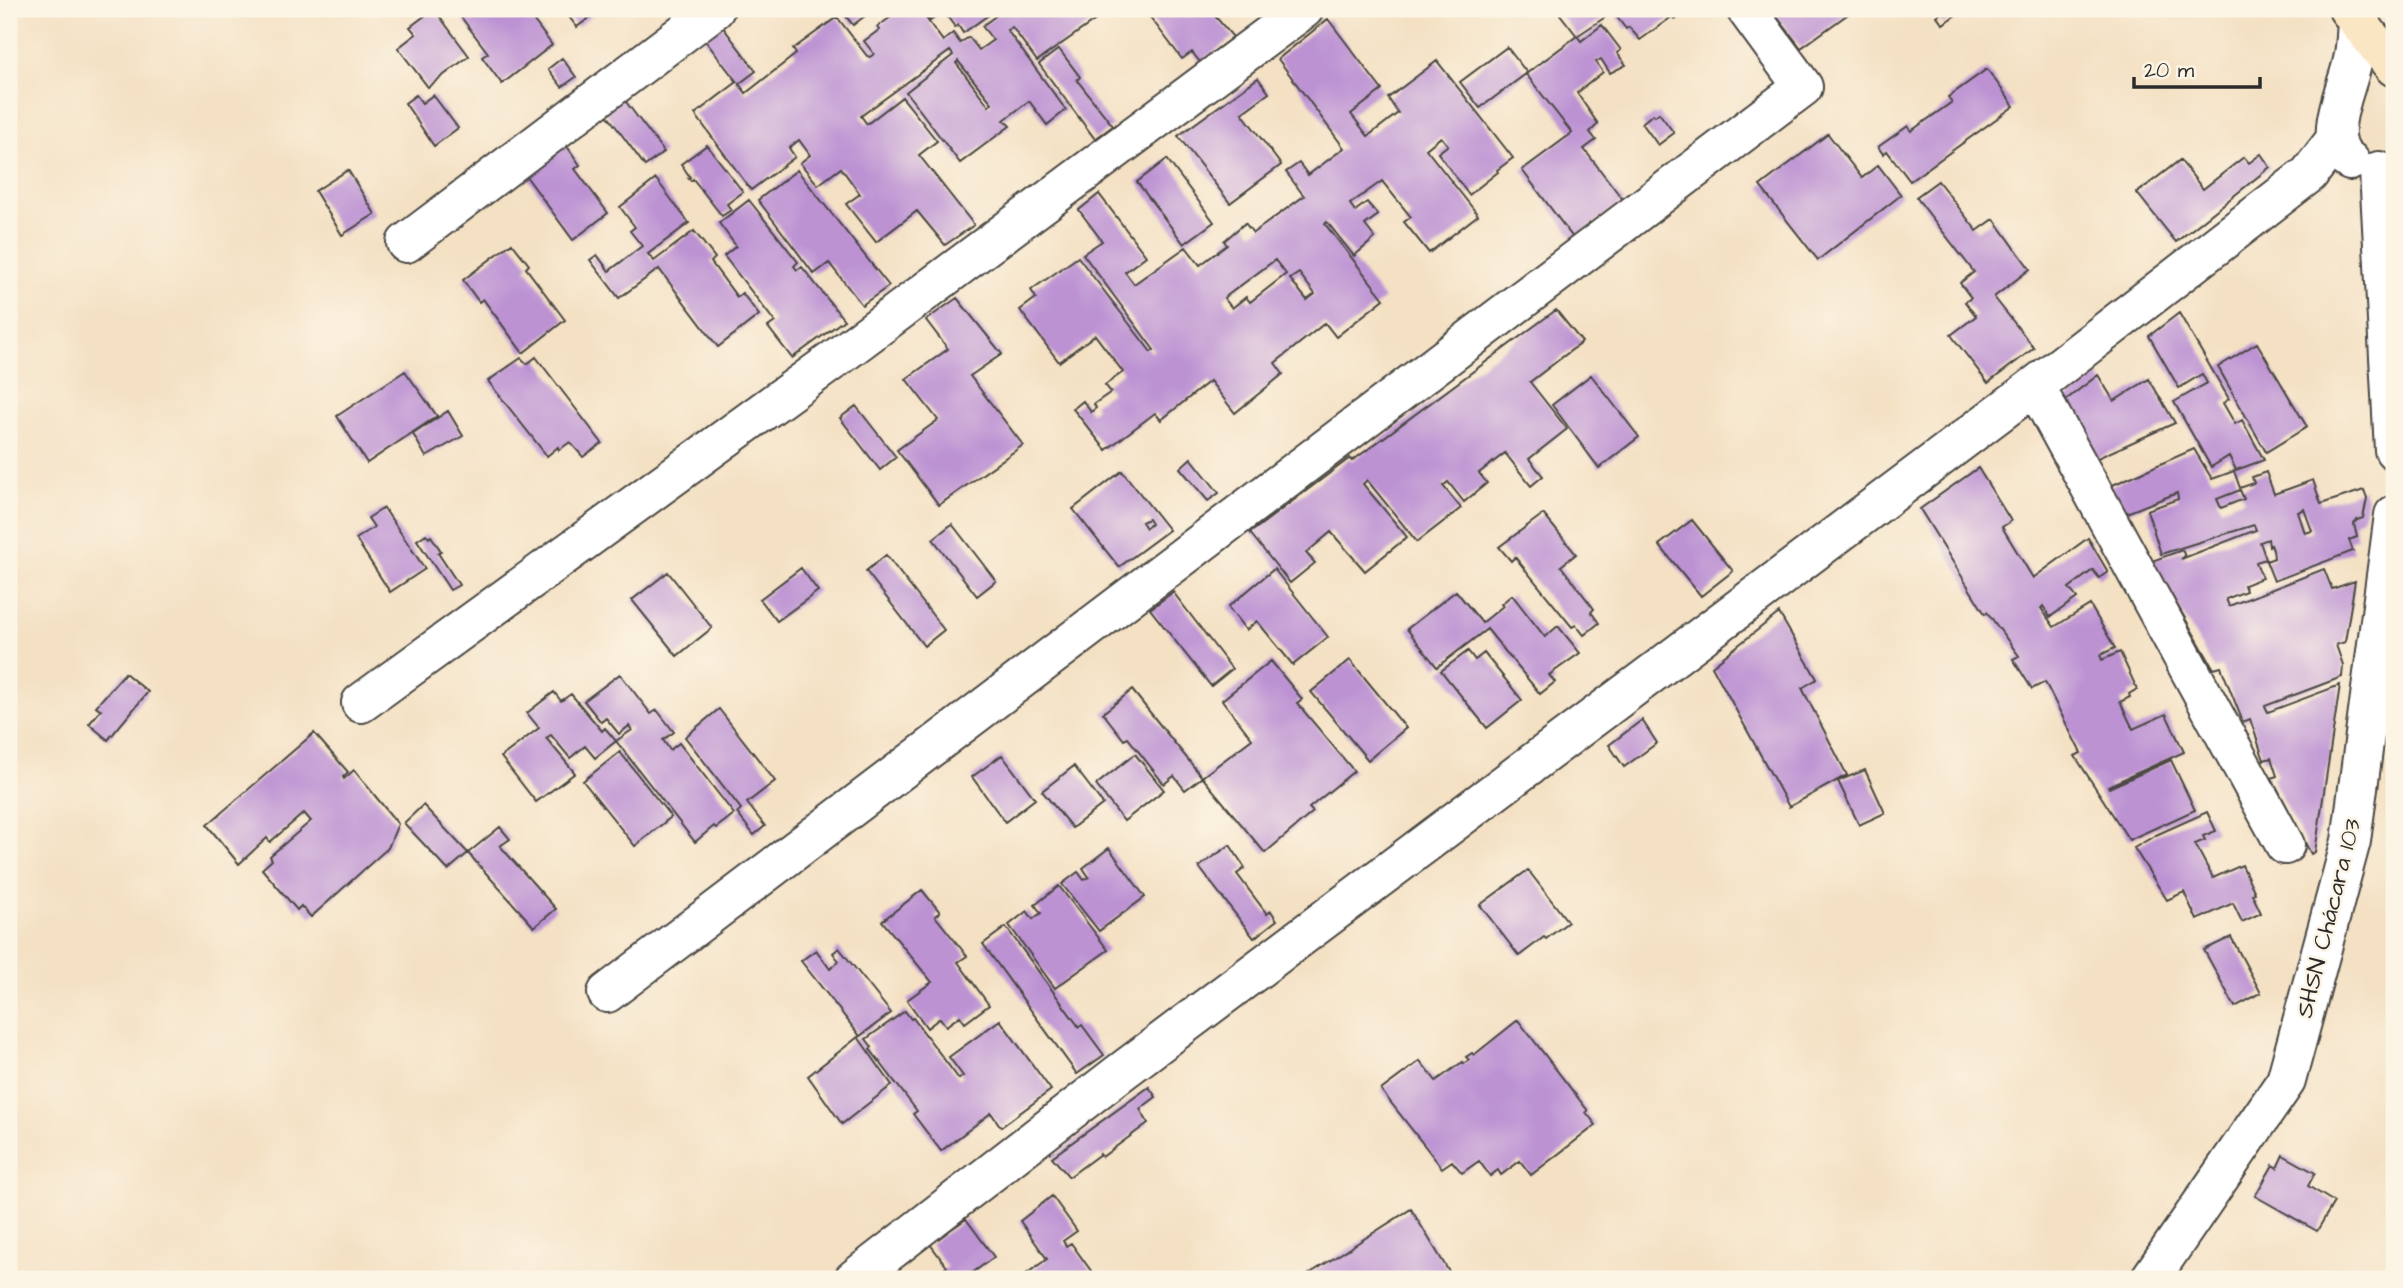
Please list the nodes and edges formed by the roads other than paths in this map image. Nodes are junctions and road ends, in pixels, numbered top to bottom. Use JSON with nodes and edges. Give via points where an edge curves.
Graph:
{"nodes":[{"id":1,"x":715,"y":9,"type":"edge"},
{"id":2,"x":1304,"y":9,"type":"edge"},
{"id":3,"x":1746,"y":9,"type":"edge"},
{"id":4,"x":2353,"y":15,"type":"edge"},
{"id":5,"x":2394,"y":67,"type":"edge"},
{"id":6,"x":2336,"y":140,"type":"junction"},
{"id":7,"x":2387,"y":169,"type":"edge"},
{"id":8,"x":406,"y":243,"type":"dead end"},
{"id":9,"x":2035,"y":386,"type":"junction"},
{"id":10,"x":2394,"y":450,"type":"edge"},
{"id":11,"x":2394,"y":515,"type":"edge"},
{"id":12,"x":361,"y":703,"type":"dead end"},
{"id":13,"x":2285,"y":845,"type":"dead end"},
{"id":14,"x":607,"y":993,"type":"dead end"},
{"id":15,"x":898,"y":1267,"type":"edge"},
{"id":16,"x":854,"y":1279,"type":"edge"},
{"id":17,"x":2150,"y":1279,"type":"edge"}],
"edges":[{"from":1,"to":8,"type":"street"},
{"from":2,"to":12,"type":"street","via":[[839,356]]},
{"from":3,"to":14,"type":"street","via":[[1803,87]]},
{"from":4,"to":5,"type":"main road"},
{"from":4,"to":6,"type":"street","via":[[2353,63],[2339,106]]},
{"from":6,"to":7,"type":"street","via":[[2345,158],[2361,169]]},
{"from":6,"to":9,"type":"street","via":[[2309,174]]},
{"from":7,"to":10,"type":"street"},
{"from":9,"to":13,"type":"street"},
{"from":9,"to":15,"type":"street","via":[[1128,1067]]},
{"from":11,"to":17,"type":"street","name":"SHSN Chácara 103","via":[[2351,841],[2286,1081]]},
{"from":15,"to":16,"type":"street"}]}
